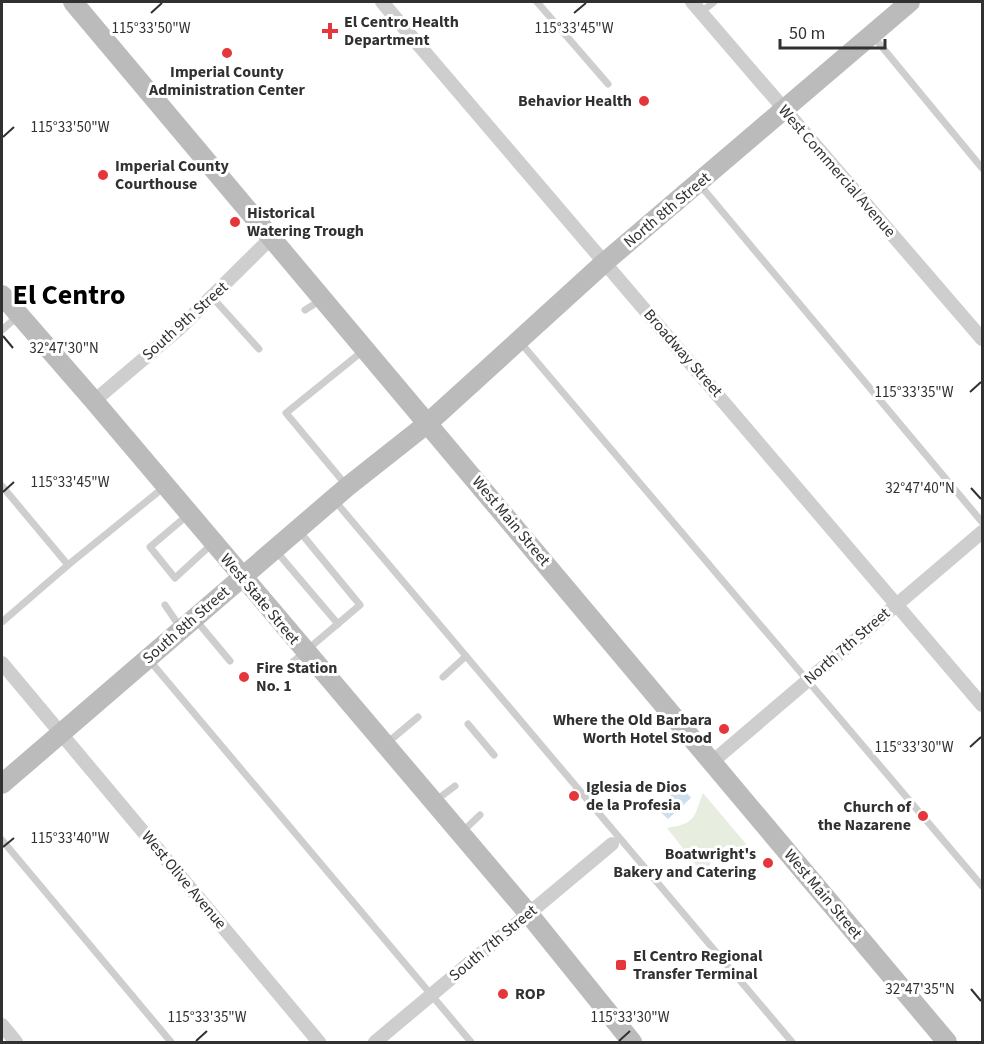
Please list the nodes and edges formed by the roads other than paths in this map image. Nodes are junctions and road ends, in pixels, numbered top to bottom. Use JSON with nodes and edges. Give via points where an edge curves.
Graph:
{"nodes":[{"id":1,"x":73,"y":2,"type":"edge"},
{"id":2,"x":382,"y":2,"type":"edge"},
{"id":3,"x":537,"y":2,"type":"edge"},
{"id":4,"x":714,"y":2,"type":"edge"},
{"id":5,"x":910,"y":2,"type":"edge"},
{"id":6,"x":696,"y":7,"type":"edge"},
{"id":7,"x":872,"y":34,"type":"junction"},
{"id":8,"x":608,"y":84,"type":"dead end"},
{"id":9,"x":784,"y":109,"type":"junction"},
{"id":10,"x":982,"y":168,"type":"edge"},
{"id":11,"x":698,"y":183,"type":"junction"},
{"id":12,"x":272,"y":237,"type":"junction"},
{"id":13,"x":605,"y":262,"type":"junction"},
{"id":14,"x":2,"y":295,"type":"edge"},
{"id":15,"x":212,"y":297,"type":"junction"},
{"id":16,"x":324,"y":298,"type":"junction"},
{"id":17,"x":304,"y":310,"type":"dead end"},
{"id":18,"x":19,"y":315,"type":"junction"},
{"id":19,"x":2,"y":330,"type":"edge"},
{"id":20,"x":982,"y":339,"type":"edge"},
{"id":21,"x":518,"y":340,"type":"junction"},
{"id":22,"x":259,"y":349,"type":"dead end"},
{"id":23,"x":366,"y":349,"type":"junction"},
{"id":24,"x":94,"y":401,"type":"junction"},
{"id":25,"x":428,"y":423,"type":"junction"},
{"id":26,"x":2,"y":486,"type":"edge"},
{"id":27,"x":165,"y":486,"type":"junction"},
{"id":28,"x":340,"y":493,"type":"junction"},
{"id":29,"x":189,"y":514,"type":"junction"},
{"id":30,"x":982,"y":522,"type":"edge"},
{"id":31,"x":298,"y":529,"type":"junction"},
{"id":32,"x":982,"y":532,"type":"edge"},
{"id":33,"x":213,"y":543,"type":"junction"},
{"id":34,"x":274,"y":549,"type":"junction"},
{"id":35,"x":68,"y":565,"type":"junction"},
{"id":36,"x":242,"y":577,"type":"junction"},
{"id":37,"x":897,"y":603,"type":"junction"},
{"id":38,"x":165,"y":605,"type":"dead end"},
{"id":39,"x":2,"y":622,"type":"edge"},
{"id":40,"x":188,"y":623,"type":"junction"},
{"id":41,"x":338,"y":624,"type":"junction"},
{"id":42,"x":305,"y":651,"type":"junction"},
{"id":43,"x":466,"y":656,"type":"junction"},
{"id":44,"x":148,"y":658,"type":"junction"},
{"id":45,"x":230,"y":661,"type":"dead end"},
{"id":46,"x":2,"y":663,"type":"edge"},
{"id":47,"x":281,"y":672,"type":"dead end"},
{"id":48,"x":443,"y":677,"type":"dead end"},
{"id":49,"x":808,"y":681,"type":"junction"},
{"id":50,"x":982,"y":705,"type":"edge"},
{"id":51,"x":418,"y":717,"type":"dead end"},
{"id":52,"x":468,"y":724,"type":"dead end"},
{"id":53,"x":61,"y":733,"type":"junction"},
{"id":54,"x":385,"y":745,"type":"junction"},
{"id":55,"x":494,"y":755,"type":"dead end"},
{"id":56,"x":712,"y":762,"type":"junction"},
{"id":57,"x":2,"y":784,"type":"edge"},
{"id":58,"x":455,"y":786,"type":"dead end"},
{"id":59,"x":434,"y":802,"type":"junction"},
{"id":60,"x":480,"y":815,"type":"dead end"},
{"id":61,"x":460,"y":833,"type":"junction"},
{"id":62,"x":2,"y":840,"type":"edge"},
{"id":63,"x":612,"y":844,"type":"dead end"},
{"id":64,"x":982,"y":886,"type":"edge"},
{"id":65,"x":528,"y":913,"type":"junction"},
{"id":66,"x":431,"y":995,"type":"junction"},
{"id":67,"x":2,"y":1025,"type":"edge"},
{"id":68,"x":16,"y":1042,"type":"edge"},
{"id":69,"x":171,"y":1042,"type":"edge"},
{"id":70,"x":319,"y":1042,"type":"edge"},
{"id":71,"x":375,"y":1042,"type":"edge"},
{"id":72,"x":471,"y":1042,"type":"edge"},
{"id":73,"x":632,"y":1042,"type":"edge"},
{"id":74,"x":792,"y":1042,"type":"edge"},
{"id":75,"x":947,"y":1042,"type":"edge"}],
"edges":[{"from":1,"to":12,"type":"street","name":"West Main Street"},
{"from":2,"to":13,"type":"street","name":"Broadway Street"},
{"from":3,"to":8,"type":"lane"},
{"from":4,"to":6,"type":"lane"},
{"from":5,"to":7,"type":"street","name":"North 8th Street"},
{"from":6,"to":9,"type":"street","name":"West Commercial Avenue"},
{"from":7,"to":9,"type":"street","name":"North 8th Street"},
{"from":7,"to":10,"type":"lane"},
{"from":9,"to":11,"type":"street","name":"North 8th Street"},
{"from":9,"to":20,"type":"street","name":"West Commercial Avenue"},
{"from":11,"to":13,"type":"street","name":"North 8th Street"},
{"from":11,"to":30,"type":"lane"},
{"from":12,"to":15,"type":"street","name":"South 9th Street"},
{"from":12,"to":16,"type":"street","name":"West Main Street"},
{"from":13,"to":21,"type":"street","name":"North 8th Street"},
{"from":13,"to":37,"type":"street","name":"Broadway Street"},
{"from":14,"to":18,"type":"street","name":"West State Street"},
{"from":15,"to":22,"type":"lane"},
{"from":15,"to":24,"type":"street","name":"South 9th Street"},
{"from":16,"to":17,"type":"lane"},
{"from":16,"to":23,"type":"street","name":"West Main Street"},
{"from":18,"to":19,"type":"lane"},
{"from":18,"to":24,"type":"street","name":"West State Street"},
{"from":21,"to":25,"type":"street","name":"North 8th Street"},
{"from":21,"to":49,"type":"lane"},
{"from":23,"to":25,"type":"street","name":"West Main Street"},
{"from":23,"to":28,"type":"lane","via":[[286,412]]},
{"from":24,"to":27,"type":"street","name":"West State Street"},
{"from":25,"to":28,"type":"street","name":"South 8th Street"},
{"from":25,"to":56,"type":"street","name":"West Main Street"},
{"from":26,"to":35,"type":"lane"},
{"from":27,"to":29,"type":"street","name":"West State Street"},
{"from":27,"to":35,"type":"lane"},
{"from":28,"to":31,"type":"street","name":"South 8th Street"},
{"from":28,"to":43,"type":"lane"},
{"from":29,"to":33,"type":"street","name":"West State Street"},
{"from":29,"to":33,"type":"lane","via":[[150,548],[175,578]]},
{"from":31,"to":34,"type":"street","name":"South 8th Street"},
{"from":31,"to":41,"type":"lane","via":[[360,605]]},
{"from":32,"to":37,"type":"street","name":"North 7th Street"},
{"from":33,"to":36,"type":"street","name":"West State Street"},
{"from":34,"to":36,"type":"street","name":"South 8th Street"},
{"from":34,"to":41,"type":"lane"},
{"from":35,"to":39,"type":"lane"},
{"from":36,"to":40,"type":"street","name":"South 8th Street"},
{"from":36,"to":42,"type":"street","name":"West State Street"},
{"from":37,"to":49,"type":"street","name":"North 7th Street"},
{"from":37,"to":50,"type":"street","name":"Broadway Street"},
{"from":38,"to":40,"type":"lane"},
{"from":40,"to":44,"type":"street","name":"South 8th Street"},
{"from":40,"to":45,"type":"lane"},
{"from":41,"to":42,"type":"lane"},
{"from":42,"to":47,"type":"lane"},
{"from":42,"to":54,"type":"street","name":"West State Street"},
{"from":43,"to":48,"type":"lane"},
{"from":43,"to":74,"type":"lane"},
{"from":44,"to":53,"type":"street","name":"South 8th Street"},
{"from":44,"to":66,"type":"lane"},
{"from":46,"to":53,"type":"street","name":"West Olive Avenue"},
{"from":49,"to":56,"type":"street","name":"North 7th Street"},
{"from":49,"to":64,"type":"lane"},
{"from":51,"to":54,"type":"lane"},
{"from":52,"to":55,"type":"lane"},
{"from":53,"to":57,"type":"street","name":"South 8th Street"},
{"from":53,"to":70,"type":"street","name":"West Olive Avenue"},
{"from":54,"to":59,"type":"street","name":"West State Street"},
{"from":56,"to":75,"type":"street","name":"West Main Street"},
{"from":58,"to":59,"type":"lane"},
{"from":59,"to":61,"type":"street","name":"West State Street"},
{"from":60,"to":61,"type":"lane"},
{"from":61,"to":65,"type":"street","name":"West State Street"},
{"from":62,"to":69,"type":"lane"},
{"from":63,"to":65,"type":"street","name":"South 7th Street"},
{"from":65,"to":66,"type":"street","name":"South 7th Street"},
{"from":65,"to":73,"type":"street","name":"West State Street"},
{"from":66,"to":71,"type":"street","name":"South 7th Street"},
{"from":66,"to":72,"type":"lane"},
{"from":67,"to":68,"type":"street"}]}
